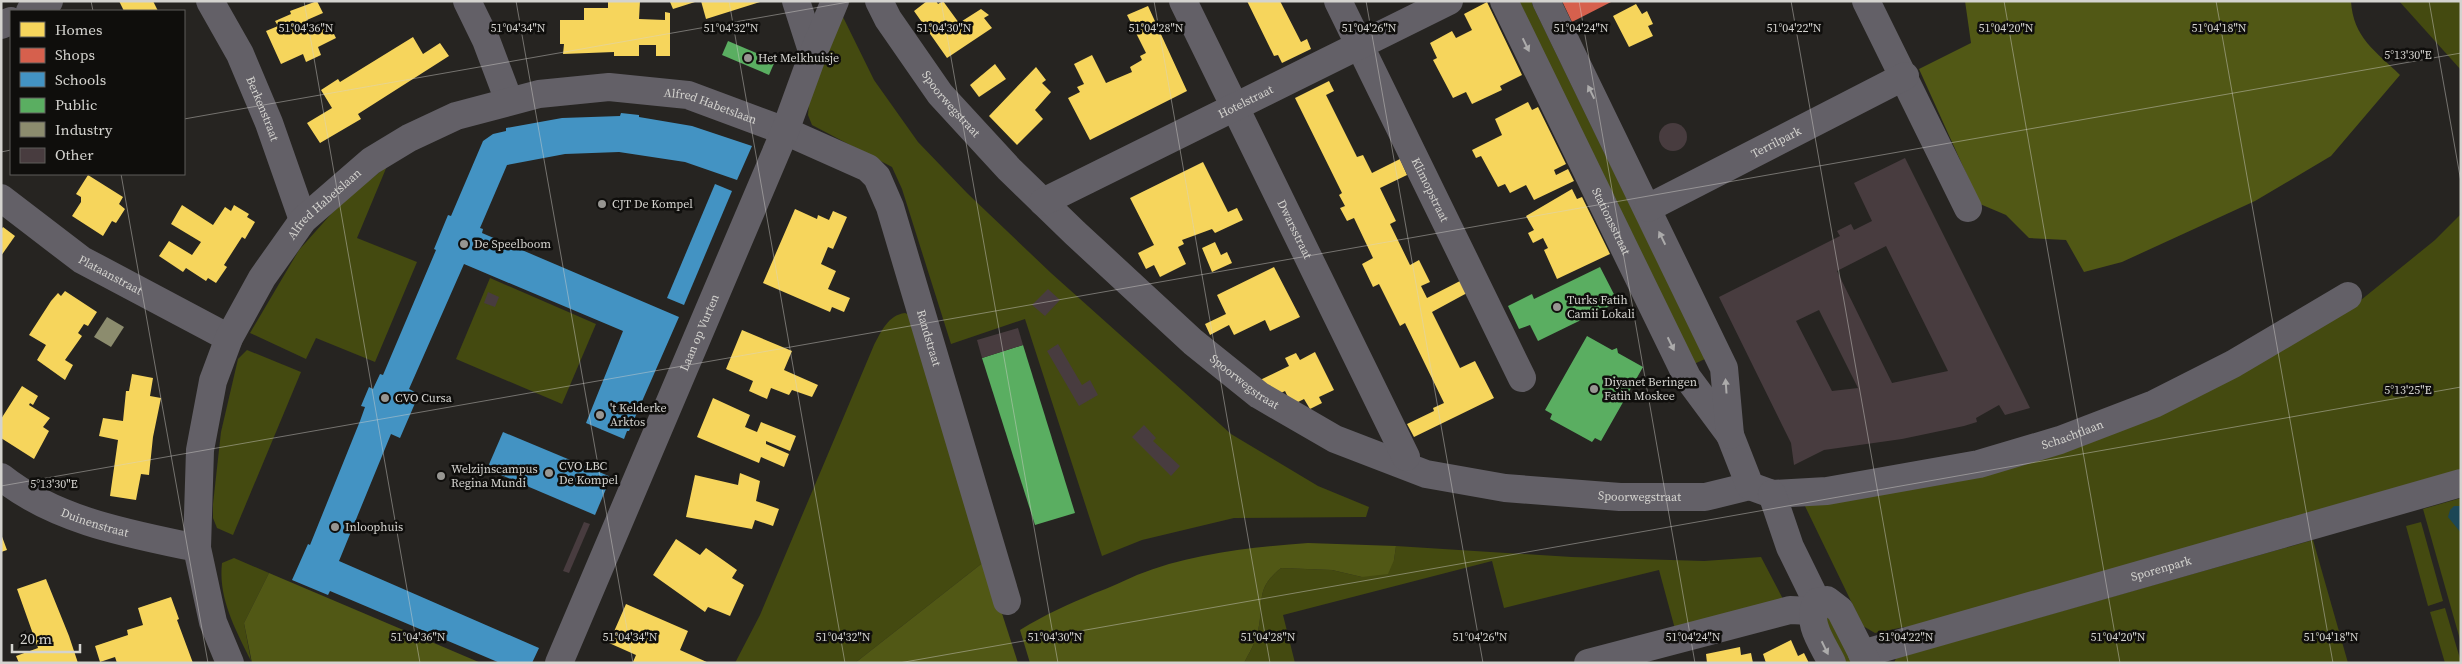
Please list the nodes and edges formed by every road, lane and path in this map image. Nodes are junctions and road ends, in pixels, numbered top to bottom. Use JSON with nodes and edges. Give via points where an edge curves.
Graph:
{"nodes":[{"id":1,"x":49,"y":1,"type":"edge"},
{"id":2,"x":210,"y":1,"type":"edge"},
{"id":3,"x":467,"y":1,"type":"edge"},
{"id":4,"x":796,"y":1,"type":"edge"},
{"id":5,"x":836,"y":1,"type":"edge"},
{"id":6,"x":879,"y":1,"type":"edge"},
{"id":7,"x":1183,"y":1,"type":"edge"},
{"id":8,"x":1338,"y":1,"type":"edge"},
{"id":9,"x":1449,"y":1,"type":"edge"},
{"id":10,"x":1504,"y":1,"type":"edge"},
{"id":11,"x":1546,"y":1,"type":"edge"},
{"id":12,"x":1866,"y":1,"type":"edge"},
{"id":13,"x":32,"y":10,"type":"edge"},
{"id":14,"x":1359,"y":46,"type":"junction"},
{"id":15,"x":813,"y":54,"type":"junction"},
{"id":16,"x":1905,"y":76,"type":"junction"},
{"id":17,"x":509,"y":101,"type":"junction"},
{"id":18,"x":1232,"y":107,"type":"junction"},
{"id":19,"x":785,"y":131,"type":"junction"},
{"id":20,"x":1,"y":198,"type":"edge"},
{"id":21,"x":1043,"y":202,"type":"junction"},
{"id":22,"x":1648,"y":208,"type":"junction"},
{"id":23,"x":1968,"y":208,"type":"dead end"},
{"id":24,"x":303,"y":220,"type":"junction"},
{"id":25,"x":2348,"y":296,"type":"dead end"},
{"id":26,"x":229,"y":338,"type":"junction"},
{"id":27,"x":1522,"y":378,"type":"dead end"},
{"id":28,"x":1730,"y":435,"type":"junction"},
{"id":29,"x":1406,"y":457,"type":"dead end"},
{"id":30,"x":1,"y":477,"type":"edge"},
{"id":31,"x":2461,"y":483,"type":"edge"},
{"id":32,"x":1761,"y":490,"type":"junction"},
{"id":33,"x":197,"y":548,"type":"junction"},
{"id":34,"x":1007,"y":601,"type":"dead end"},
{"id":35,"x":1814,"y":607,"type":"junction"},
{"id":36,"x":1864,"y":658,"type":"edge"},
{"id":37,"x":230,"y":663,"type":"edge"},
{"id":38,"x":559,"y":663,"type":"edge"},
{"id":39,"x":1588,"y":663,"type":"edge"},
{"id":40,"x":1832,"y":663,"type":"edge"}],
"edges":[{"from":1,"to":13,"type":"street"},
{"from":2,"to":24,"type":"street","name":"Berkenstraat","via":[[240,54],[269,123]]},
{"from":3,"to":17,"type":"street"},
{"from":4,"to":15,"type":"street"},
{"from":5,"to":15,"type":"street","name":"Laan op Vurten"},
{"from":6,"to":21,"type":"street","name":"Spoorwegstraat","via":[[940,94]]},
{"from":7,"to":18,"type":"street","name":"Dwarsstraat"},
{"from":8,"to":14,"type":"street","name":"Klimopstraat"},
{"from":9,"to":14,"type":"street","name":"Hotelstraat"},
{"from":10,"to":28,"type":"street","name":"Stationsstraat","one_way":true,"via":[[1687,377]]},
{"from":22,"to":11,"type":"street","name":"Stationsstraat","one_way":true},
{"from":12,"to":16,"type":"street"},
{"from":14,"to":18,"type":"street","name":"Hotelstraat"},
{"from":14,"to":27,"type":"street","name":"Klimopstraat"},
{"from":15,"to":19,"type":"street","name":"Laan op Vurten"},
{"from":16,"to":22,"type":"street","name":"Terrilpark"},
{"from":16,"to":23,"type":"street"},
{"from":17,"to":19,"type":"street","name":"Alfred Habetslaan","via":[[566,91],[642,90],[688,96]]},
{"from":17,"to":24,"type":"street","name":"Alfred Habetslaan","via":[[456,116],[409,138],[371,160]]},
{"from":18,"to":21,"type":"street","name":"Hotelstraat"},
{"from":18,"to":29,"type":"street","name":"Dwarsstraat"},
{"from":19,"to":34,"type":"street","name":"Randstraat","via":[[868,168],[883,190],[922,309]]},
{"from":19,"to":38,"type":"street","name":"Laan op Vurten"},
{"from":20,"to":26,"type":"street","name":"Plataanstraat","via":[[82,260]]},
{"from":21,"to":32,"type":"street","name":"Spoorwegstraat","via":[[1193,342],[1259,395],[1335,439],[1426,474],[1505,488],[1620,497],[1705,497]]},
{"from":28,"to":22,"type":"street","name":"Stationsstraat","one_way":true,"via":[[1724,368]]},
{"from":24,"to":26,"type":"street","name":"Alfred Habetslaan","via":[[262,278]]},
{"from":25,"to":32,"type":"street","name":"Schachtlaan","via":[[2233,364],[2154,404],[2060,440],[1979,464],[1827,491]]},
{"from":26,"to":33,"type":"street","name":"Alfred Habetslaan","via":[[213,381],[200,450]]},
{"from":28,"to":32,"type":"street","name":"Stationsstraat"},
{"from":30,"to":33,"type":"street","name":"Duinenstraat","via":[[53,508],[101,526]]},
{"from":31,"to":36,"type":"street","name":"Sporenpark"},
{"from":32,"to":35,"type":"street","name":"Stationsstraat","via":[[1790,547]]},
{"from":33,"to":37,"type":"street","name":"Alfred Habetslaan","via":[[213,622]]},
{"from":35,"to":36,"type":"street","via":[[1827,600],[1840,610]]},
{"from":35,"to":39,"type":"street","via":[[1790,610]]},
{"from":35,"to":40,"type":"street","name":"Stationsstraat","one_way":true,"via":[[1812,621]]}]}
